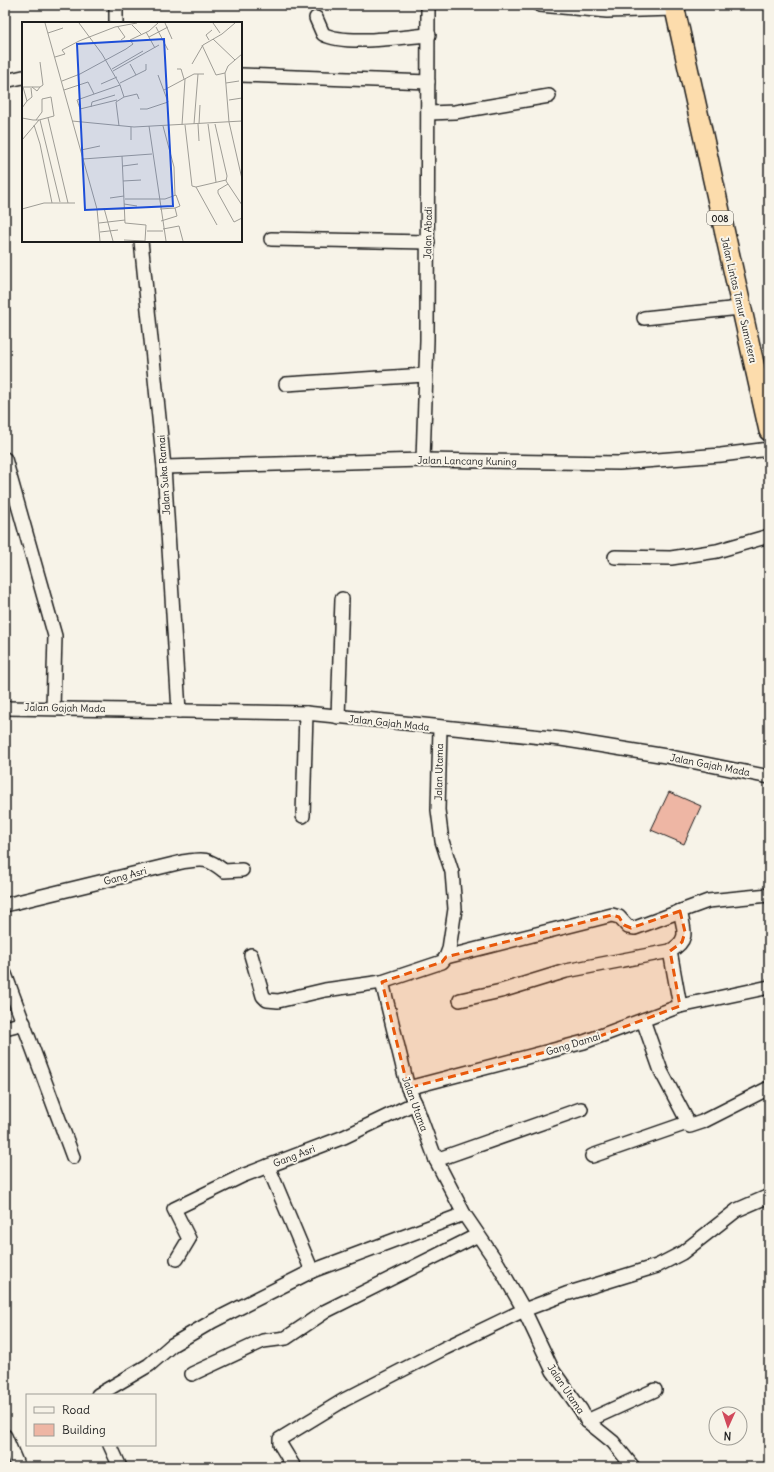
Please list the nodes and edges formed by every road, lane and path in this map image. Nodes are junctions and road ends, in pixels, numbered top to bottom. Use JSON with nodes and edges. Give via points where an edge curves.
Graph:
{"nodes":[{"id":1,"x":116,"y":5,"type":"edge"},
{"id":2,"x":428,"y":5,"type":"edge"},
{"id":3,"x":540,"y":5,"type":"edge"},
{"id":4,"x":674,"y":7,"type":"edge"},
{"id":5,"x":606,"y":8,"type":"edge"},
{"id":6,"x":316,"y":18,"type":"dead end"},
{"id":7,"x":116,"y":22,"type":"edge"},
{"id":8,"x":429,"y":35,"type":"junction"},
{"id":9,"x":22,"y":76,"type":"edge"},
{"id":10,"x":242,"y":76,"type":"edge"},
{"id":11,"x":5,"y":82,"type":"edge"},
{"id":12,"x":428,"y":82,"type":"junction"},
{"id":13,"x":549,"y":96,"type":"dead end"},
{"id":14,"x":429,"y":113,"type":"junction"},
{"id":15,"x":271,"y":239,"type":"dead end"},
{"id":16,"x":141,"y":242,"type":"edge"},
{"id":17,"x":428,"y":242,"type":"junction"},
{"id":18,"x":740,"y":308,"type":"junction"},
{"id":19,"x":644,"y":318,"type":"dead end"},
{"id":20,"x":425,"y":375,"type":"junction"},
{"id":21,"x":286,"y":384,"type":"dead end"},
{"id":22,"x":769,"y":431,"type":"edge"},
{"id":23,"x":769,"y":449,"type":"edge"},
{"id":24,"x":5,"y":460,"type":"edge"},
{"id":25,"x":423,"y":460,"type":"junction"},
{"id":26,"x":164,"y":467,"type":"junction"},
{"id":27,"x":769,"y":536,"type":"edge"},
{"id":28,"x":615,"y":557,"type":"dead end"},
{"id":29,"x":342,"y":600,"type":"dead end"},
{"id":30,"x":5,"y":708,"type":"edge"},
{"id":31,"x":53,"y":708,"type":"junction"},
{"id":32,"x":179,"y":710,"type":"junction"},
{"id":33,"x":306,"y":713,"type":"junction"},
{"id":34,"x":338,"y":717,"type":"junction"},
{"id":35,"x":440,"y":728,"type":"junction"},
{"id":36,"x":769,"y":777,"type":"edge"},
{"id":37,"x":303,"y":816,"type":"dead end"},
{"id":38,"x":242,"y":870,"type":"dead end"},
{"id":39,"x":769,"y":895,"type":"edge"},
{"id":40,"x":5,"y":905,"type":"edge"},
{"id":41,"x":680,"y":911,"type":"junction"},
{"id":42,"x":670,"y":951,"type":"junction"},
{"id":43,"x":251,"y":955,"type":"dead end"},
{"id":44,"x":446,"y":957,"type":"junction"},
{"id":45,"x":5,"y":974,"type":"edge"},
{"id":46,"x":382,"y":982,"type":"junction"},
{"id":47,"x":769,"y":986,"type":"edge"},
{"id":48,"x":460,"y":1000,"type":"dead end"},
{"id":49,"x":680,"y":1006,"type":"junction"},
{"id":50,"x":643,"y":1020,"type":"junction"},
{"id":51,"x":24,"y":1023,"type":"junction"},
{"id":52,"x":5,"y":1028,"type":"edge"},
{"id":53,"x":408,"y":1088,"type":"junction"},
{"id":54,"x":769,"y":1088,"type":"edge"},
{"id":55,"x":415,"y":1103,"type":"junction"},
{"id":56,"x":582,"y":1109,"type":"dead end"},
{"id":57,"x":687,"y":1123,"type":"junction"},
{"id":58,"x":592,"y":1156,"type":"dead end"},
{"id":59,"x":73,"y":1157,"type":"dead end"},
{"id":60,"x":436,"y":1160,"type":"junction"},
{"id":61,"x":268,"y":1166,"type":"junction"},
{"id":62,"x":769,"y":1196,"type":"edge"},
{"id":63,"x":464,"y":1214,"type":"junction"},
{"id":64,"x":478,"y":1235,"type":"junction"},
{"id":65,"x":177,"y":1258,"type":"dead end"},
{"id":66,"x":312,"y":1271,"type":"junction"},
{"id":67,"x":524,"y":1310,"type":"junction"},
{"id":68,"x":192,"y":1374,"type":"dead end"},
{"id":69,"x":655,"y":1390,"type":"dead end"},
{"id":70,"x":100,"y":1394,"type":"edge"},
{"id":71,"x":587,"y":1421,"type":"junction"},
{"id":72,"x":5,"y":1436,"type":"edge"},
{"id":73,"x":110,"y":1446,"type":"edge"},
{"id":74,"x":18,"y":1467,"type":"edge"},
{"id":75,"x":120,"y":1467,"type":"edge"},
{"id":76,"x":294,"y":1467,"type":"edge"},
{"id":77,"x":633,"y":1467,"type":"edge"}],
"edges":[{"from":1,"to":7,"type":"street"},
{"from":2,"to":8,"type":"street","name":"Jalan Abadi"},
{"from":3,"to":5,"type":"street"},
{"from":4,"to":5,"type":"street"},
{"from":4,"to":18,"type":"highway","name":"Jalan Lintas Timur Sumatera","number":"008"},
{"from":6,"to":8,"type":"street","via":[[323,34],[338,38],[378,39]]},
{"from":8,"to":12,"type":"street","name":"Jalan Abadi"},
{"from":9,"to":11,"type":"street"},
{"from":10,"to":12,"type":"street"},
{"from":12,"to":14,"type":"street","name":"Jalan Abadi"},
{"from":13,"to":14,"type":"street","via":[[456,112]]},
{"from":14,"to":17,"type":"street","name":"Jalan Abadi"},
{"from":15,"to":17,"type":"street"},
{"from":16,"to":26,"type":"street","name":"Jalan Suka Ramai"},
{"from":17,"to":20,"type":"street","name":"Jalan Abadi"},
{"from":18,"to":19,"type":"street"},
{"from":18,"to":22,"type":"highway","name":"Jalan Lintas Timur Sumatera","number":"008"},
{"from":20,"to":21,"type":"street"},
{"from":20,"to":25,"type":"street","name":"Jalan Abadi"},
{"from":23,"to":25,"type":"street","name":"Jalan Lancang Kuning","via":[[619,463]]},
{"from":24,"to":31,"type":"street","via":[[55,636]]},
{"from":25,"to":26,"type":"street","name":"Jalan Lancang Kuning"},
{"from":26,"to":32,"type":"street","name":"Jalan Suka Ramai"},
{"from":27,"to":28,"type":"street","via":[[717,551],[671,558]]},
{"from":29,"to":34,"type":"street"},
{"from":30,"to":31,"type":"street","name":"Jalan Gajah Mada"},
{"from":31,"to":32,"type":"street","name":"Jalan Gajah Mada"},
{"from":32,"to":33,"type":"street","name":"Jalan Gajah Mada"},
{"from":33,"to":34,"type":"street","name":"Jalan Gajah Mada"},
{"from":33,"to":37,"type":"street"},
{"from":34,"to":35,"type":"street","name":"Jalan Gajah Mada"},
{"from":35,"to":36,"type":"street","name":"Jalan Gajah Mada","via":[[561,739],[666,756]]},
{"from":35,"to":44,"type":"street","name":"Jalan Utama","via":[[438,810],[442,841],[452,872],[455,909]]},
{"from":38,"to":40,"type":"street","name":"Gang Asri","via":[[224,871],[205,859],[182,862]]},
{"from":39,"to":41,"type":"street","via":[[708,901]]},
{"from":41,"to":42,"type":"street","via":[[684,936],[679,946]]},
{"from":41,"to":44,"type":"street","via":[[631,928],[624,925],[617,915],[612,915]]},
{"from":42,"to":48,"type":"street","via":[[566,971],[501,991]]},
{"from":42,"to":49,"type":"street"},
{"from":43,"to":46,"type":"street","via":[[267,1000],[278,1001],[324,990]]},
{"from":44,"to":46,"type":"street","via":[[436,965]]},
{"from":45,"to":51,"type":"street"},
{"from":46,"to":53,"type":"street","name":"Jalan Utama"},
{"from":47,"to":49,"type":"street","name":"Gang Damai"},
{"from":49,"to":50,"type":"street","name":"Gang Damai"},
{"from":50,"to":53,"type":"street","name":"Gang Damai","via":[[584,1042]]},
{"from":50,"to":57,"type":"street","via":[[661,1071]]},
{"from":51,"to":52,"type":"street"},
{"from":51,"to":59,"type":"street"},
{"from":53,"to":55,"type":"street","name":"Jalan Utama"},
{"from":54,"to":57,"type":"street","via":[[694,1126]]},
{"from":55,"to":60,"type":"street","name":"Jalan Utama"},
{"from":55,"to":61,"type":"street","name":"Gang Asri","via":[[344,1137]]},
{"from":56,"to":60,"type":"street"},
{"from":57,"to":58,"type":"street"},
{"from":60,"to":63,"type":"street","name":"Jalan Utama"},
{"from":61,"to":65,"type":"street","name":"Gang Asri","via":[[174,1209],[189,1239]]},
{"from":61,"to":66,"type":"street"},
{"from":62,"to":67,"type":"street","via":[[737,1210],[682,1253],[657,1266]]},
{"from":63,"to":64,"type":"street","name":"Jalan Utama"},
{"from":63,"to":66,"type":"street"},
{"from":64,"to":67,"type":"street","name":"Jalan Utama"},
{"from":64,"to":68,"type":"street","via":[[326,1312],[286,1338],[263,1341]]},
{"from":66,"to":70,"type":"street","via":[[206,1325],[172,1345],[149,1365]]},
{"from":67,"to":71,"type":"street","name":"Jalan Utama","via":[[553,1371]]},
{"from":67,"to":76,"type":"street","via":[[344,1400],[282,1437],[280,1444]]},
{"from":69,"to":71,"type":"street"},
{"from":71,"to":77,"type":"street","name":"Jalan Utama","via":[[613,1442]]},
{"from":72,"to":74,"type":"street"},
{"from":73,"to":75,"type":"street"}]}
